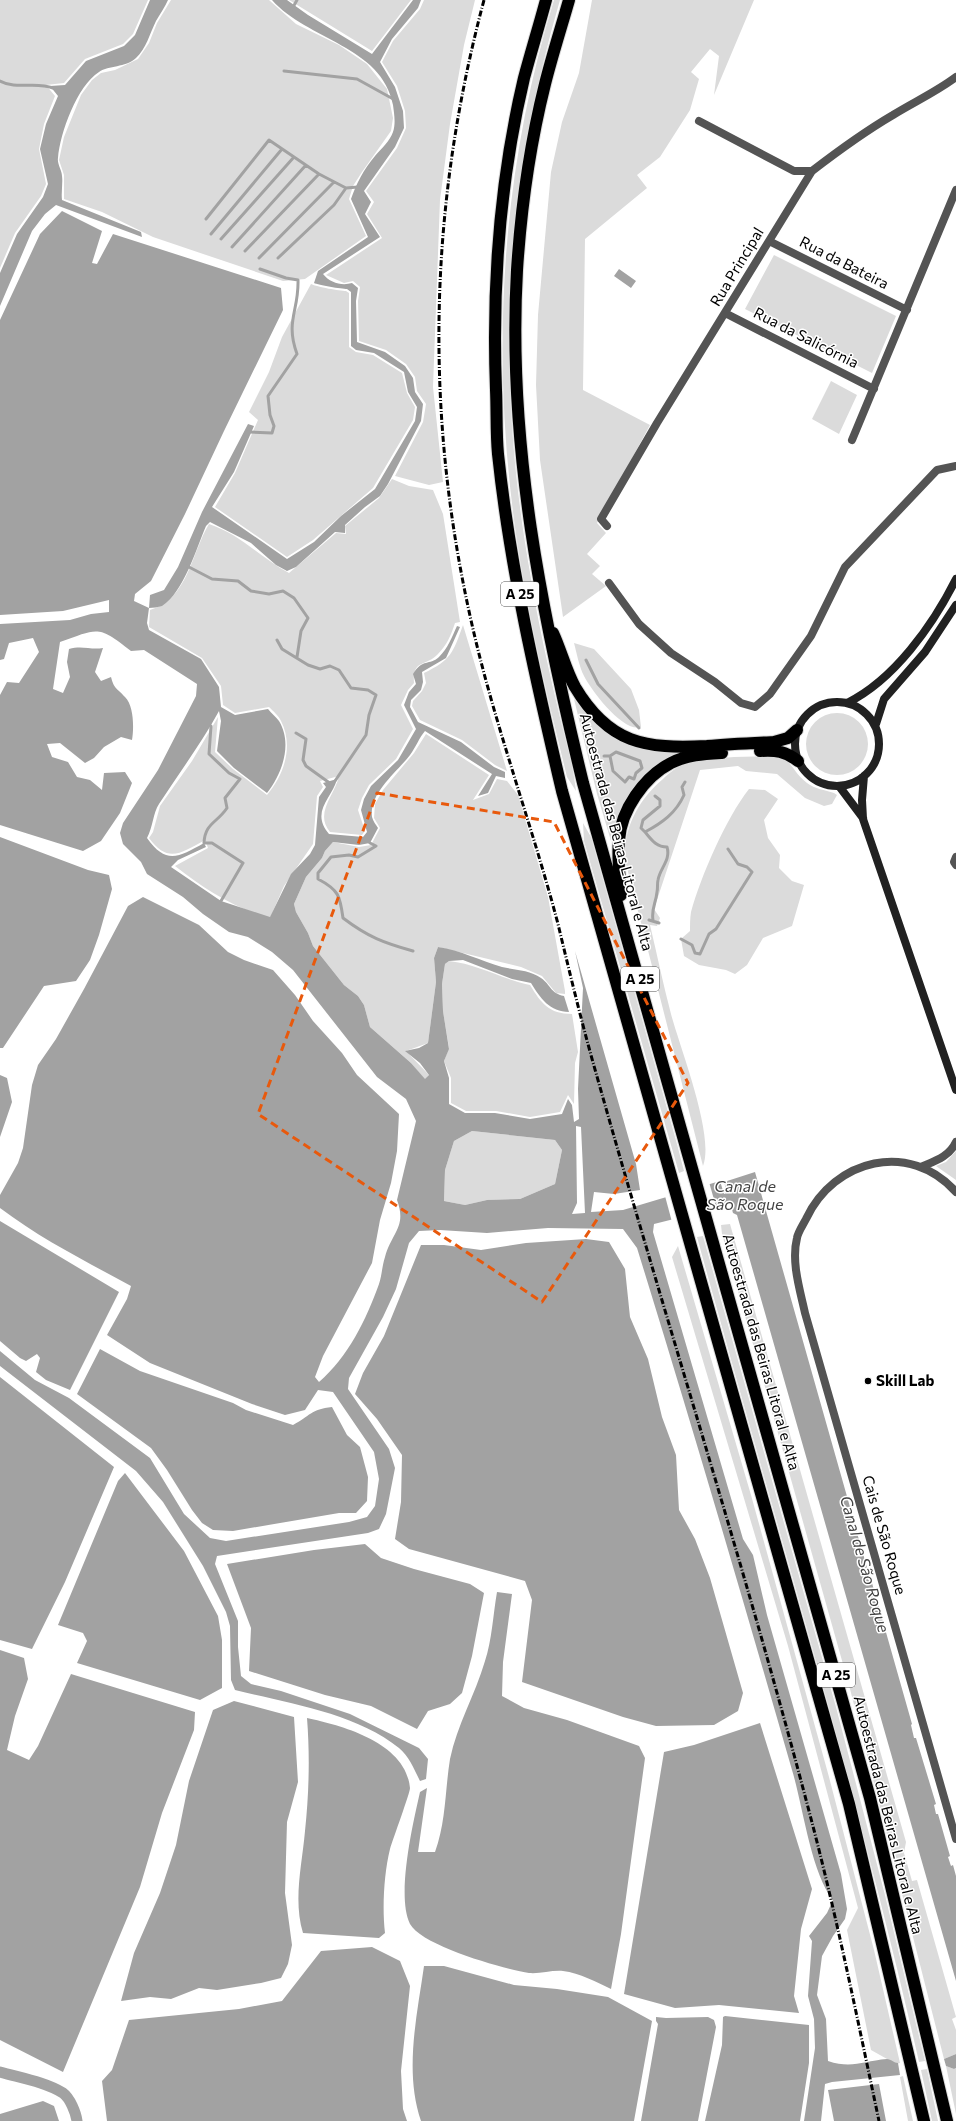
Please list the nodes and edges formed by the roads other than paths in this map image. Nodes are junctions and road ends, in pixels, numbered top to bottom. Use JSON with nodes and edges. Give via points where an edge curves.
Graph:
{"nodes":[{"id":1,"x":546,"y":0,"type":"edge"},
{"id":2,"x":569,"y":0,"type":"edge"},
{"id":3,"x":956,"y":77,"type":"edge"},
{"id":4,"x":699,"y":121,"type":"dead end"},
{"id":5,"x":812,"y":171,"type":"junction"},
{"id":6,"x":956,"y":190,"type":"edge"},
{"id":7,"x":769,"y":241,"type":"junction"},
{"id":8,"x":907,"y":310,"type":"junction"},
{"id":9,"x":725,"y":313,"type":"junction"},
{"id":10,"x":874,"y":389,"type":"junction"},
{"id":11,"x":852,"y":440,"type":"dead end"},
{"id":12,"x":956,"y":466,"type":"edge"},
{"id":13,"x":607,"y":526,"type":"dead end"},
{"id":14,"x":956,"y":579,"type":"edge"},
{"id":15,"x":609,"y":583,"type":"dead end"},
{"id":16,"x":956,"y":606,"type":"edge"},
{"id":17,"x":546,"y":616,"type":"junction"},
{"id":18,"x":847,"y":703,"type":"junction"},
{"id":19,"x":876,"y":724,"type":"junction"},
{"id":20,"x":797,"y":730,"type":"junction"},
{"id":21,"x":798,"y":761,"type":"junction"},
{"id":22,"x":864,"y":776,"type":"junction"},
{"id":23,"x":839,"y":786,"type":"junction"},
{"id":24,"x":863,"y":819,"type":"junction"},
{"id":25,"x":956,"y":857,"type":"edge"},
{"id":26,"x":956,"y":865,"type":"edge"},
{"id":27,"x":624,"y":924,"type":"junction"},
{"id":28,"x":956,"y":1090,"type":"edge"},
{"id":29,"x":956,"y":1142,"type":"edge"},
{"id":30,"x":921,"y":1167,"type":"junction"},
{"id":31,"x":956,"y":1192,"type":"edge"},
{"id":32,"x":956,"y":1838,"type":"edge"},
{"id":33,"x":924,"y":2121,"type":"edge"},
{"id":34,"x":947,"y":2121,"type":"edge"}],
"edges":[{"from":1,"to":33,"type":"highway","number":"A 25","via":[[524,79],[508,165],[496,271],[498,453],[510,540],[534,670],[562,791],[849,1804]]},
{"from":2,"to":17,"type":"highway","name":"Autoestrada das Beiras Litoral e Alta","number":"A 25","via":[[543,92],[527,177],[517,269],[515,359],[520,451],[530,532]]},
{"from":3,"to":5,"type":"street","name":"Rua Principal","via":[[932,94],[842,146]]},
{"from":4,"to":5,"type":"street","via":[[794,171]]},
{"from":5,"to":7,"type":"street","name":"Rua Principal"},
{"from":6,"to":8,"type":"street"},
{"from":7,"to":8,"type":"street","name":"Rua da Bateira"},
{"from":7,"to":9,"type":"street","name":"Rua Principal"},
{"from":8,"to":10,"type":"street"},
{"from":9,"to":10,"type":"street","name":"Rua da Salicórnia"},
{"from":9,"to":13,"type":"street","name":"Rua Principal","via":[[602,519]]},
{"from":10,"to":11,"type":"street"},
{"from":12,"to":15,"type":"street","via":[[937,470],[845,567],[811,636],[770,694],[755,707],[741,703],[671,653],[639,624]]},
{"from":14,"to":18,"type":"street","via":[[914,644],[884,679],[864,695]]},
{"from":16,"to":19,"type":"street","via":[[925,652],[884,700]]},
{"from":17,"to":20,"type":"highway","via":[[574,685],[588,707],[606,725],[635,742],[667,748],[774,742],[788,738]]},
{"from":17,"to":27,"type":"highway","name":"Autoestrada das Beiras Litoral e Alta","number":"A 25","via":[[555,666],[584,783]]},
{"from":18,"to":19,"type":"street","via":[[865,712]]},
{"from":18,"to":20,"type":"street","via":[[829,702],[817,706],[807,714]]},
{"from":19,"to":22,"type":"street","via":[[879,745],[877,757]]},
{"from":20,"to":21,"type":"street","via":[[794,745]]},
{"from":21,"to":23,"type":"street","via":[[812,778],[824,784]]},
{"from":21,"to":27,"type":"highway","via":[[787,753],[775,750],[711,753],[676,761],[655,775],[631,804],[619,838]]},
{"from":22,"to":23,"type":"street","via":[[852,783]]},
{"from":22,"to":24,"type":"street"},
{"from":23,"to":24,"type":"street"},
{"from":24,"to":28,"type":"street"},
{"from":25,"to":26,"type":"street"},
{"from":27,"to":34,"type":"highway","name":"Autoestrada das Beiras Litoral e Alta","number":"A 25","via":[[870,1798]]},
{"from":29,"to":30,"type":"street","via":[[944,1158]]},
{"from":30,"to":31,"type":"street"},
{"from":30,"to":32,"type":"street","name":"Cais de São Roque","via":[[900,1162],[873,1163],[845,1173],[823,1192],[809,1213],[797,1238],[796,1268],[805,1314]]}]}
